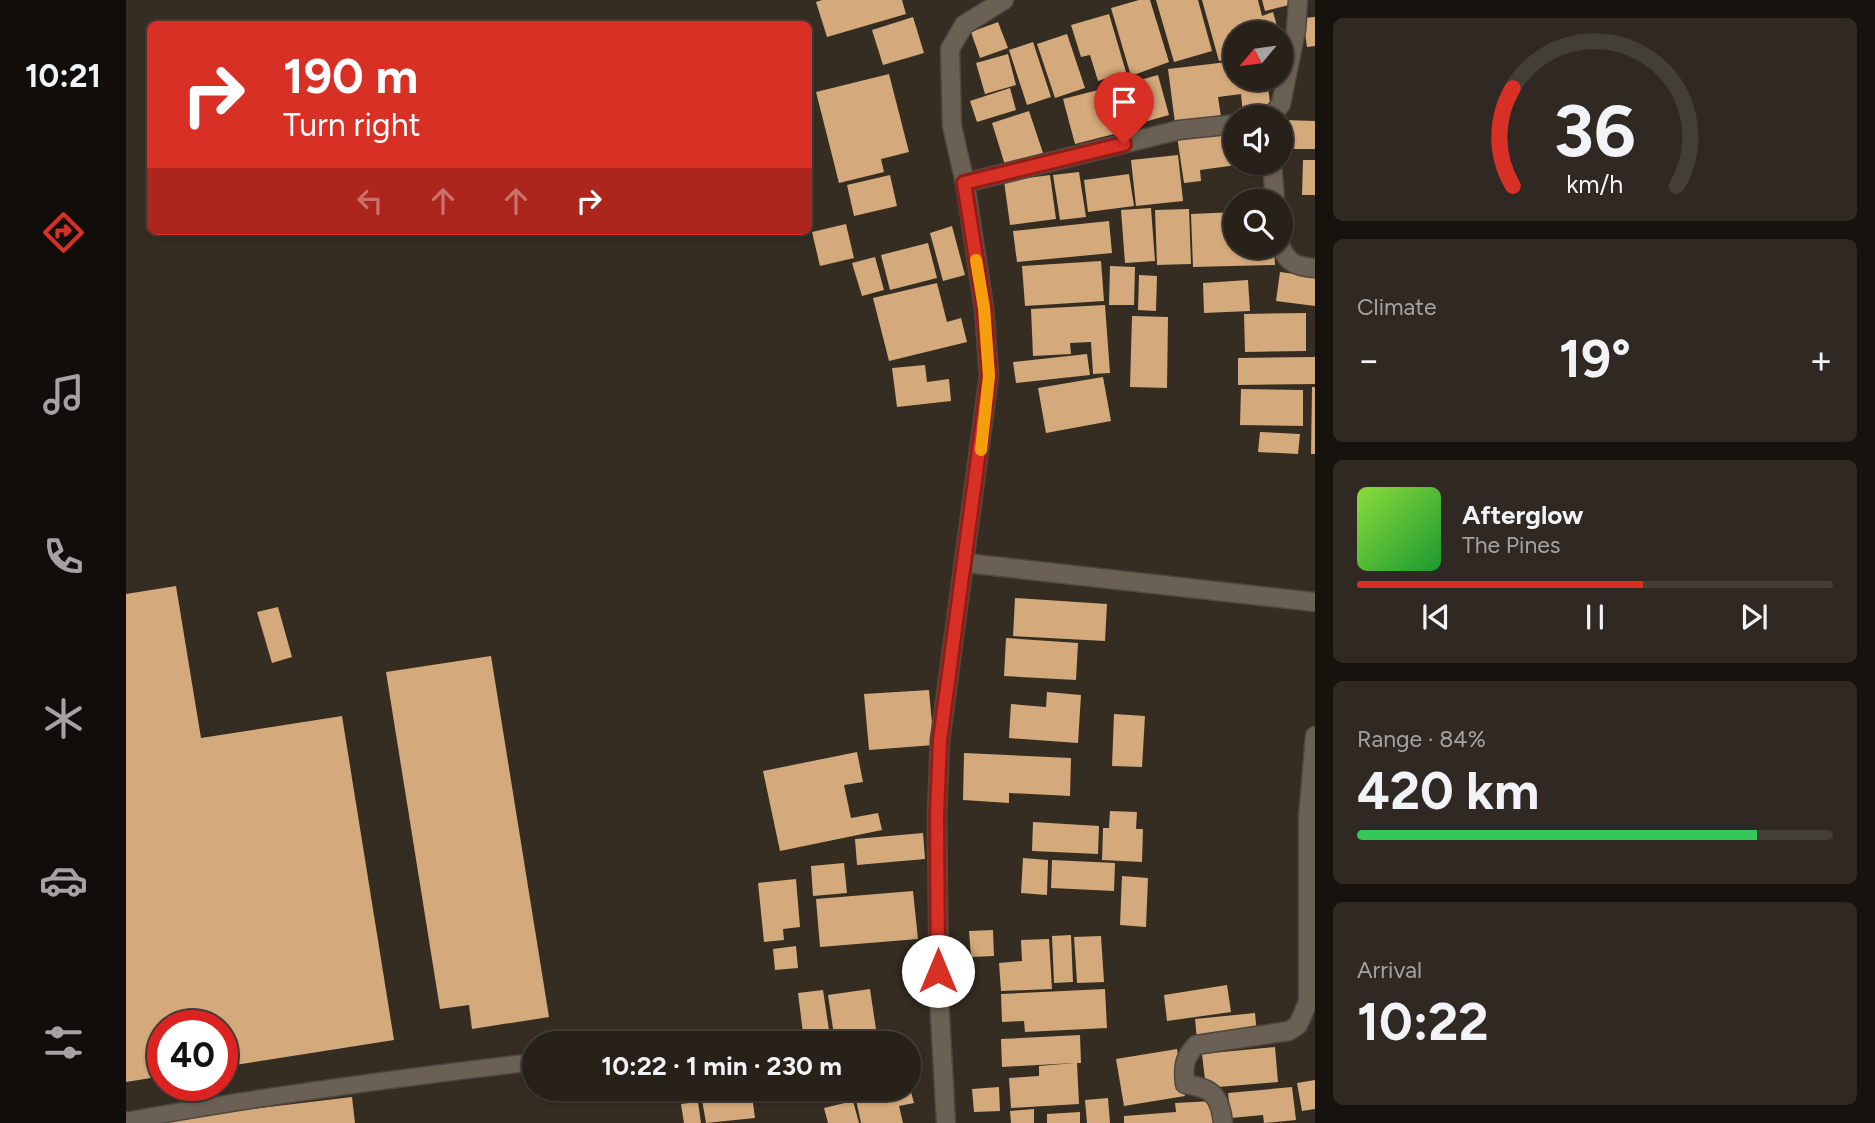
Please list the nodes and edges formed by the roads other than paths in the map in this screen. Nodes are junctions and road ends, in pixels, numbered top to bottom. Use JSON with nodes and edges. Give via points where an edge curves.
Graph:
{"nodes":[{"id":1,"x":1004,"y":0,"type":"edge"},
{"id":2,"x":1298,"y":0,"type":"edge"},
{"id":3,"x":1280,"y":105,"type":"edge"},
{"id":4,"x":1223,"y":126,"type":"edge"},
{"id":5,"x":964,"y":183,"type":"junction"},
{"id":6,"x":1286,"y":259,"type":"edge"},
{"id":7,"x":1315,"y":268,"type":"edge"},
{"id":8,"x":966,"y":563,"type":"junction"},
{"id":9,"x":1315,"y":602,"type":"edge"},
{"id":10,"x":1315,"y":736,"type":"edge"},
{"id":11,"x":522,"y":1063,"type":"edge"},
{"id":12,"x":126,"y":1121,"type":"edge"},
{"id":13,"x":947,"y":1123,"type":"edge"},
{"id":14,"x":1223,"y":1123,"type":"edge"}],
"edges":[{"from":1,"to":5,"type":"street","via":[[964,24],[950,49],[951,126]]},
{"from":2,"to":3,"type":"street"},
{"from":4,"to":5,"type":"street","via":[[1179,131]]},
{"from":5,"to":8,"type":"street","via":[[984,308],[989,376]]},
{"from":6,"to":7,"type":"street"},
{"from":8,"to":9,"type":"street"},
{"from":8,"to":13,"type":"street","via":[[940,740],[937,815],[939,998]]},
{"from":10,"to":14,"type":"street","via":[[1308,818],[1308,1002],[1298,1025],[1289,1031],[1196,1045],[1188,1054],[1183,1066],[1185,1084],[1216,1095]]},
{"from":11,"to":12,"type":"lane","via":[[387,1079]]}]}
